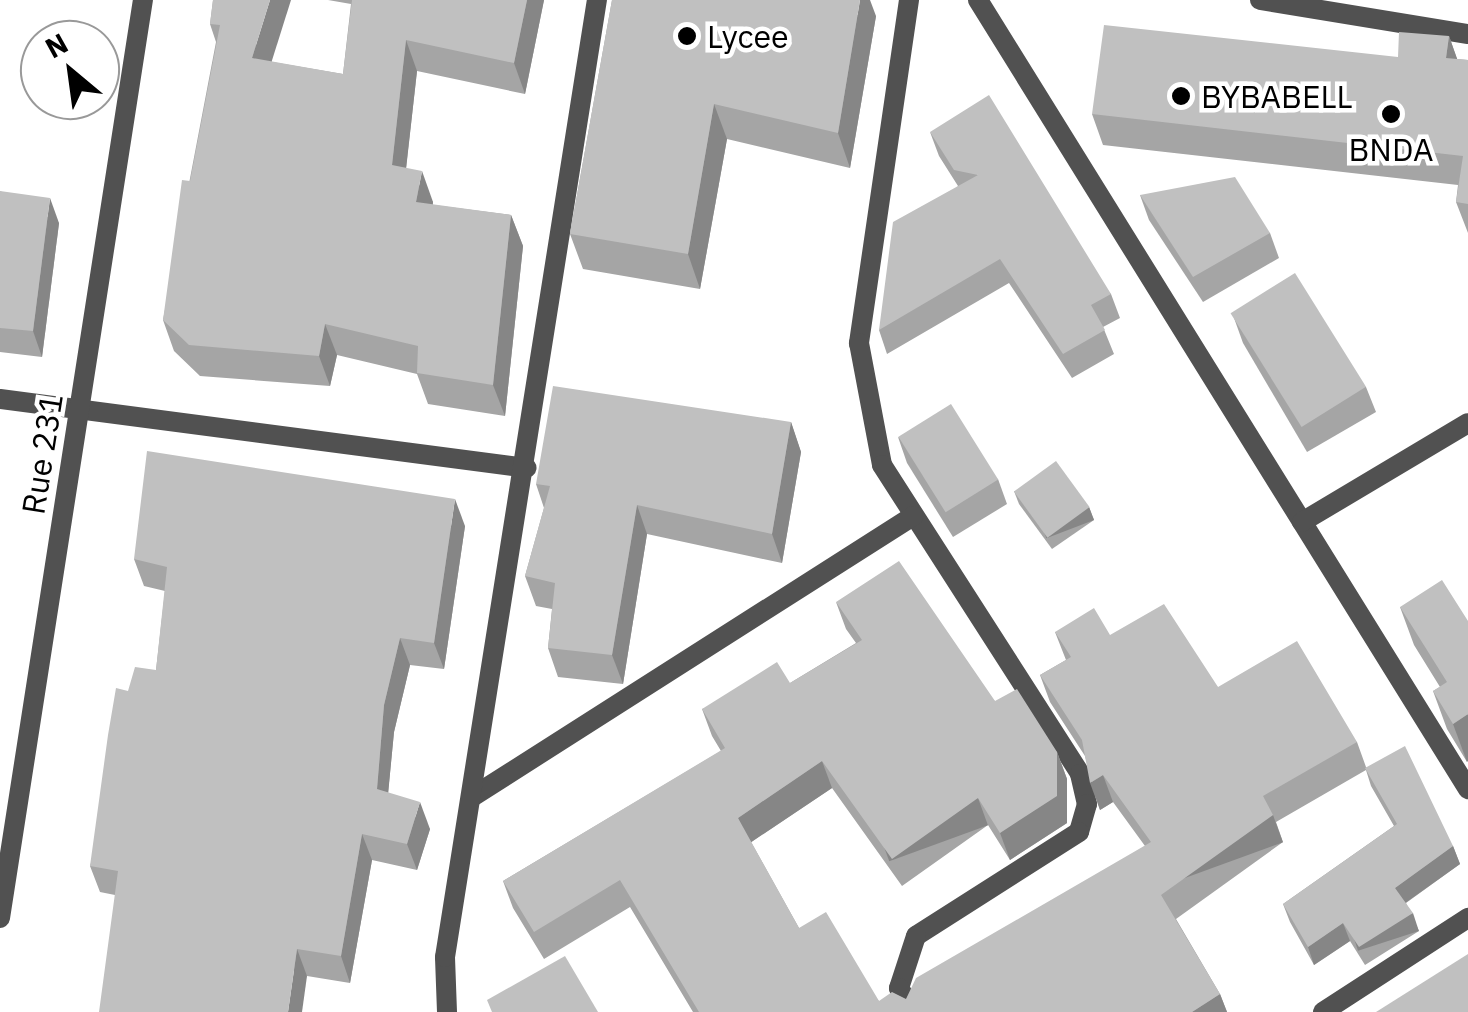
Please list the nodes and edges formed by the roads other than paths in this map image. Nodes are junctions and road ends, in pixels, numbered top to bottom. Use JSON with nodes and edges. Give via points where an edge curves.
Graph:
{"nodes":[{"id":1,"x":142,"y":0,"type":"edge"},
{"id":2,"x":597,"y":0,"type":"edge"},
{"id":3,"x":909,"y":0,"type":"edge"},
{"id":4,"x":978,"y":0,"type":"edge"},
{"id":5,"x":1260,"y":0,"type":"edge"},
{"id":6,"x":1468,"y":34,"type":"edge"},
{"id":7,"x":0,"y":399,"type":"edge"},
{"id":8,"x":80,"y":409,"type":"junction"},
{"id":9,"x":1468,"y":423,"type":"edge"},
{"id":10,"x":527,"y":468,"type":"junction"},
{"id":11,"x":913,"y":516,"type":"junction"},
{"id":12,"x":1302,"y":522,"type":"junction"},
{"id":13,"x":1468,"y":788,"type":"edge"},
{"id":14,"x":472,"y":797,"type":"junction"},
{"id":15,"x":0,"y":918,"type":"edge"},
{"id":16,"x":1468,"y":918,"type":"edge"},
{"id":17,"x":447,"y":1012,"type":"edge"},
{"id":18,"x":914,"y":1012,"type":"edge"},
{"id":19,"x":1323,"y":1012,"type":"edge"}],
"edges":[{"from":1,"to":8,"type":"street","name":"Rue 231"},
{"from":2,"to":10,"type":"street"},
{"from":3,"to":11,"type":"street","via":[[859,344],[882,465]]},
{"from":4,"to":12,"type":"street"},
{"from":5,"to":6,"type":"street"},
{"from":7,"to":8,"type":"street"},
{"from":8,"to":10,"type":"street"},
{"from":8,"to":15,"type":"street","name":"Rue 231"},
{"from":9,"to":12,"type":"street"},
{"from":10,"to":14,"type":"street"},
{"from":11,"to":14,"type":"street"},
{"from":11,"to":18,"type":"street","via":[[1080,774],[1088,804],[1080,832],[916,936],[899,988]]},
{"from":12,"to":13,"type":"street"},
{"from":14,"to":17,"type":"street","via":[[445,957]]},
{"from":16,"to":19,"type":"street"}]}
